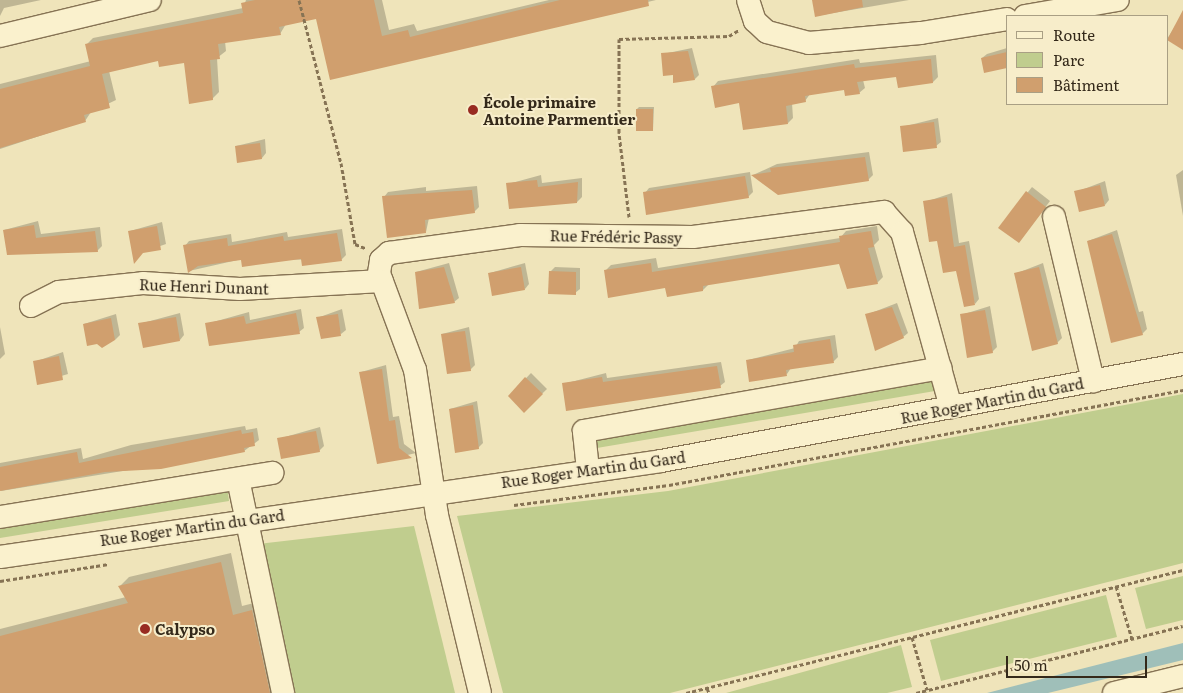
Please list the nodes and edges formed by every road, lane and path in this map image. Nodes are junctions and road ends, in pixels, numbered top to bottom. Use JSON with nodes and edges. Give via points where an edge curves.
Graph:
{"nodes":[{"id":1,"x":150,"y":0,"type":"edge"},
{"id":2,"x":299,"y":0,"type":"edge"},
{"id":3,"x":1005,"y":0,"type":"edge"},
{"id":4,"x":1118,"y":0,"type":"edge"},
{"id":5,"x":751,"y":10,"type":"edge"},
{"id":6,"x":1007,"y":15,"type":"edge"},
{"id":7,"x":1031,"y":15,"type":"edge"},
{"id":8,"x":1006,"y":18,"type":"edge"},
{"id":9,"x":0,"y":36,"type":"edge"},
{"id":10,"x":1054,"y":216,"type":"dead end"},
{"id":11,"x":632,"y":237,"type":"junction"},
{"id":12,"x":384,"y":256,"type":"junction"},
{"id":13,"x":382,"y":281,"type":"junction"},
{"id":14,"x":31,"y":306,"type":"dead end"},
{"id":15,"x":1183,"y":364,"type":"edge"},
{"id":16,"x":940,"y":368,"type":"junction"},
{"id":17,"x":1093,"y":381,"type":"junction"},
{"id":18,"x":951,"y":407,"type":"junction"},
{"id":19,"x":588,"y":470,"type":"junction"},
{"id":20,"x":272,"y":473,"type":"dead end"},
{"id":21,"x":238,"y":479,"type":"junction"},
{"id":22,"x":436,"y":492,"type":"junction"},
{"id":23,"x":0,"y":517,"type":"edge"},
{"id":24,"x":244,"y":520,"type":"junction"},
{"id":25,"x":0,"y":556,"type":"edge"},
{"id":26,"x":1183,"y":570,"type":"edge"},
{"id":27,"x":1116,"y":586,"type":"junction"},
{"id":28,"x":1183,"y":626,"type":"edge"},
{"id":29,"x":912,"y":637,"type":"junction"},
{"id":30,"x":1132,"y":639,"type":"junction"},
{"id":31,"x":1183,"y":676,"type":"edge"},
{"id":32,"x":707,"y":688,"type":"junction"},
{"id":33,"x":927,"y":690,"type":"junction"},
{"id":34,"x":283,"y":693,"type":"edge"},
{"id":35,"x":480,"y":693,"type":"edge"},
{"id":36,"x":686,"y":693,"type":"edge"},
{"id":37,"x":709,"y":693,"type":"edge"},
{"id":38,"x":916,"y":693,"type":"edge"},
{"id":39,"x":1114,"y":693,"type":"edge"}],
"edges":[{"from":1,"to":9,"type":"street"},
{"from":2,"to":12,"type":"path","via":[[341,163],[355,244]]},
{"from":3,"to":6,"type":"street"},
{"from":4,"to":7,"type":"street"},
{"from":5,"to":8,"type":"street","via":[[774,36],[820,43]]},
{"from":5,"to":11,"type":"path","via":[[729,36],[619,39],[619,133]]},
{"from":10,"to":17,"type":"street"},
{"from":11,"to":12,"type":"street","name":"Rue Frédéric Passy","via":[[520,235]]},
{"from":11,"to":16,"type":"street","name":"Rue Frédéric Passy","via":[[693,237],[884,212],[902,232]]},
{"from":12,"to":13,"type":"street","via":[[379,266]]},
{"from":13,"to":14,"type":"street","name":"Rue Henri Dunant","via":[[240,289],[121,285],[59,292]]},
{"from":13,"to":22,"type":"street","via":[[415,370]]},
{"from":15,"to":17,"type":"street","name":"Rue Roger Martin du Gard"},
{"from":16,"to":18,"type":"street","name":"Rue Frédéric Passy"},
{"from":16,"to":19,"type":"street","via":[[584,431]]},
{"from":17,"to":18,"type":"street","name":"Rue Roger Martin du Gard"},
{"from":18,"to":19,"type":"street","name":"Rue Roger Martin du Gard"},
{"from":19,"to":22,"type":"street","name":"Rue Roger Martin du Gard"},
{"from":20,"to":21,"type":"street"},
{"from":21,"to":23,"type":"street"},
{"from":21,"to":24,"type":"street"},
{"from":22,"to":24,"type":"street","name":"Rue Roger Martin du Gard"},
{"from":22,"to":35,"type":"street","via":[[437,515]]},
{"from":24,"to":25,"type":"street","name":"Rue Roger Martin du Gard"},
{"from":24,"to":34,"type":"street"},
{"from":26,"to":27,"type":"path"},
{"from":27,"to":29,"type":"path"},
{"from":27,"to":30,"type":"path"},
{"from":28,"to":30,"type":"path"},
{"from":29,"to":32,"type":"path"},
{"from":29,"to":33,"type":"path"},
{"from":30,"to":33,"type":"path"},
{"from":31,"to":39,"type":"street"},
{"from":32,"to":36,"type":"path"},
{"from":32,"to":37,"type":"path"},
{"from":33,"to":38,"type":"path"}]}
